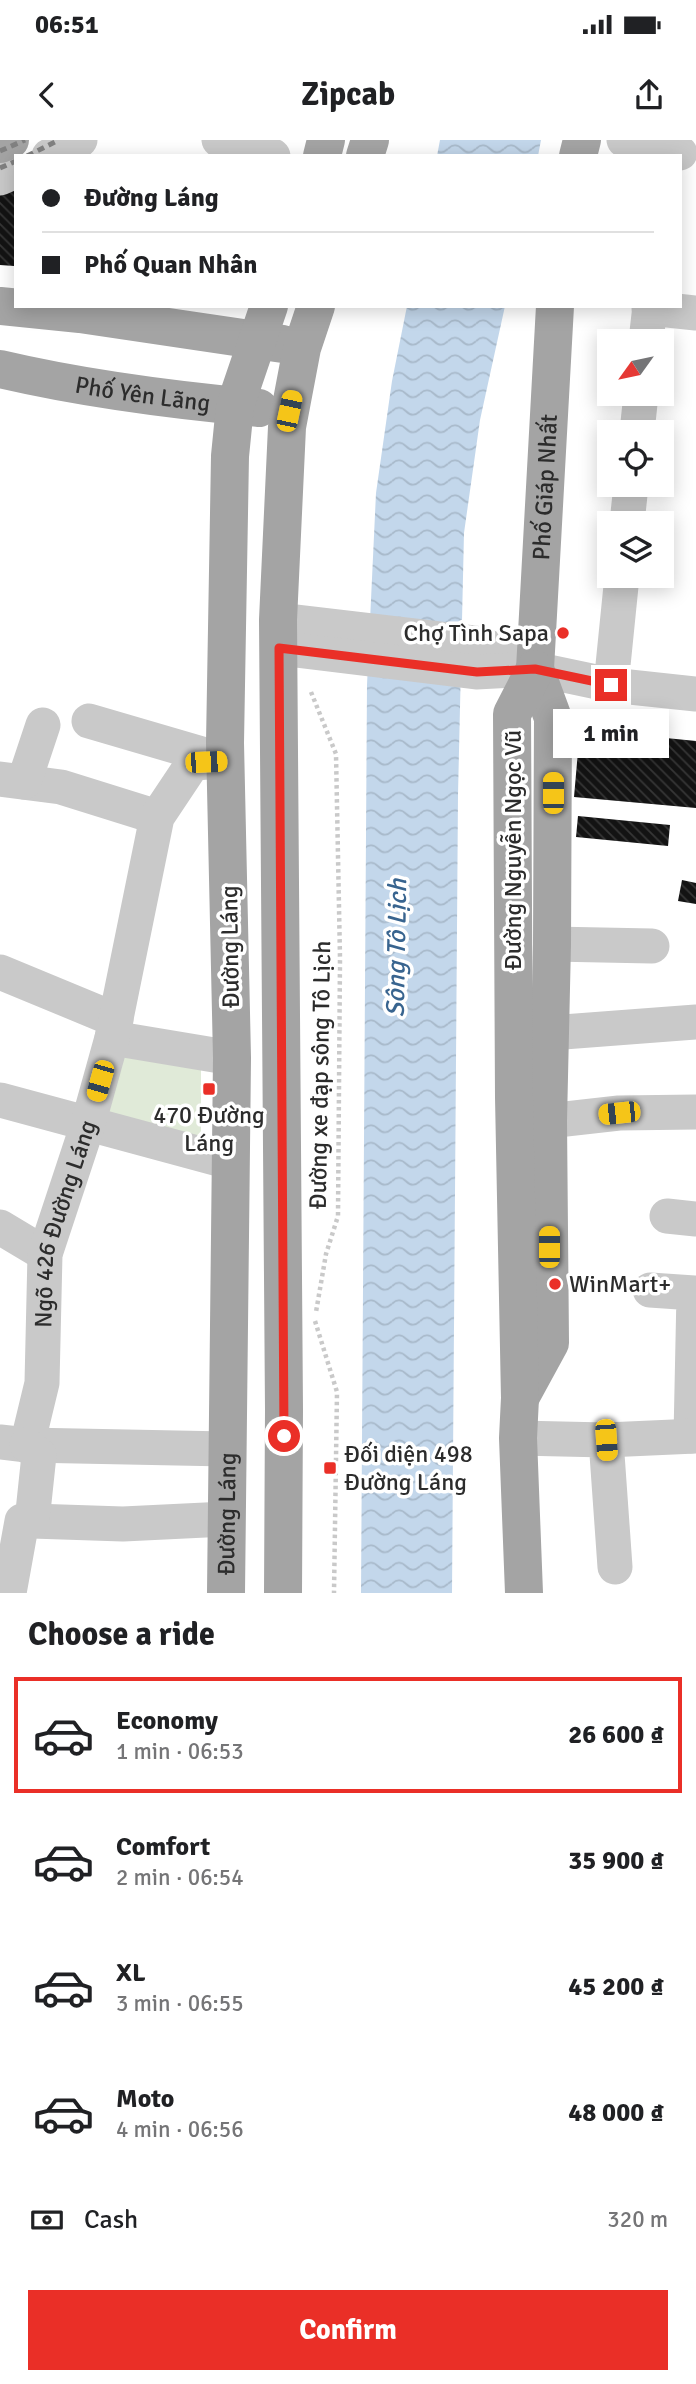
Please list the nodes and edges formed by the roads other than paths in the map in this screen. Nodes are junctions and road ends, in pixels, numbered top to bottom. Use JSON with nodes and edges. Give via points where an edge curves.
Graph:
{"nodes":[{"id":1,"x":10,"y":140,"type":"edge"},
{"id":2,"x":80,"y":140,"type":"edge"},
{"id":3,"x":219,"y":140,"type":"edge"},
{"id":4,"x":624,"y":140,"type":"edge"},
{"id":5,"x":0,"y":144,"type":"edge"},
{"id":6,"x":53,"y":154,"type":"edge"},
{"id":7,"x":266,"y":154,"type":"edge"},
{"id":8,"x":684,"y":154,"type":"edge"},
{"id":9,"x":18,"y":308,"type":"edge"},
{"id":10,"x":315,"y":308,"type":"edge"},
{"id":11,"x":555,"y":308,"type":"edge"},
{"id":12,"x":696,"y":313,"type":"edge"},
{"id":13,"x":648,"y":318,"type":"edge"},
{"id":14,"x":263,"y":323,"type":"edge"},
{"id":15,"x":302,"y":348,"type":"junction"},
{"id":16,"x":0,"y":369,"type":"edge"},
{"id":17,"x":234,"y":406,"type":"junction"},
{"id":18,"x":289,"y":411,"type":"junction"},
{"id":19,"x":621,"y":588,"type":"edge"},
{"id":20,"x":297,"y":645,"type":"junction"},
{"id":21,"x":535,"y":669,"type":"junction"},
{"id":22,"x":611,"y":685,"type":"junction"},
{"id":23,"x":696,"y":694,"type":"edge"},
{"id":24,"x":89,"y":721,"type":"dead end"},
{"id":25,"x":43,"y":725,"type":"dead end"},
{"id":26,"x":226,"y":761,"type":"junction"},
{"id":27,"x":12,"y":781,"type":"edge"},
{"id":28,"x":157,"y":817,"type":"junction"},
{"id":29,"x":552,"y":944,"type":"junction"},
{"id":30,"x":230,"y":945,"type":"junction"},
{"id":31,"x":280,"y":946,"type":"junction"},
{"id":32,"x":652,"y":946,"type":"dead end"},
{"id":33,"x":0,"y":972,"type":"edge"},
{"id":34,"x":696,"y":1022,"type":"edge"},
{"id":35,"x":114,"y":1029,"type":"junction"},
{"id":36,"x":550,"y":1033,"type":"junction"},
{"id":37,"x":232,"y":1058,"type":"junction"},
{"id":38,"x":0,"y":1100,"type":"edge"},
{"id":39,"x":696,"y":1112,"type":"edge"},
{"id":40,"x":548,"y":1121,"type":"junction"},
{"id":41,"x":88,"y":1124,"type":"junction"},
{"id":42,"x":230,"y":1162,"type":"junction"},
{"id":43,"x":0,"y":1227,"type":"edge"},
{"id":44,"x":46,"y":1254,"type":"junction"},
{"id":45,"x":650,"y":1290,"type":"dead end"},
{"id":46,"x":695,"y":1293,"type":"edge"},
{"id":47,"x":520,"y":1398,"type":"junction"},
{"id":48,"x":694,"y":1436,"type":"edge"},
{"id":49,"x":518,"y":1438,"type":"junction"},
{"id":50,"x":606,"y":1440,"type":"junction"},
{"id":51,"x":13,"y":1444,"type":"edge"},
{"id":52,"x":227,"y":1449,"type":"junction"},
{"id":53,"x":226,"y":1519,"type":"junction"},
{"id":54,"x":33,"y":1521,"type":"junction"},
{"id":55,"x":615,"y":1567,"type":"dead end"},
{"id":56,"x":9,"y":1593,"type":"edge"},
{"id":57,"x":226,"y":1593,"type":"edge"},
{"id":58,"x":283,"y":1593,"type":"edge"},
{"id":59,"x":524,"y":1593,"type":"edge"}],
"edges":[{"from":1,"to":5,"type":"main road"},
{"from":2,"to":6,"type":"street"},
{"from":3,"to":7,"type":"street"},
{"from":4,"to":8,"type":"street"},
{"from":9,"to":14,"type":"main road"},
{"from":10,"to":15,"type":"main road","name":"Đường Láng"},
{"from":11,"to":21,"type":"main road","name":"Phố Giáp Nhất"},
{"from":12,"to":13,"type":"street"},
{"from":14,"to":15,"type":"main road"},
{"from":14,"to":17,"type":"main road","name":"Đường Láng"},
{"from":15,"to":18,"type":"main road","name":"Đường Láng"},
{"from":16,"to":17,"type":"main road","name":"Phố Yên Lãng","via":[[65,384]]},
{"from":17,"to":18,"type":"main road","name":"Phố Yên Lãng"},
{"from":17,"to":26,"type":"main road","name":"Đường Láng","via":[[225,640]]},
{"from":18,"to":20,"type":"main road","name":"Đường Láng"},
{"from":19,"to":22,"type":"street"},
{"from":20,"to":21,"type":"street","via":[[479,658]]},
{"from":20,"to":31,"type":"main road","name":"Đường Láng"},
{"from":21,"to":22,"type":"street"},
{"from":21,"to":29,"type":"main road","name":"Đường Nguyễn Ngọc Vũ","via":[[553,718]]},
{"from":21,"to":47,"type":"main road","name":"Đường Nguyễn Ngọc Vũ","via":[[512,714]]},
{"from":22,"to":23,"type":"street"},
{"from":24,"to":26,"type":"street"},
{"from":25,"to":27,"type":"street"},
{"from":26,"to":28,"type":"street","name":"Ngõ 426 Đường Láng","via":[[193,762]]},
{"from":26,"to":30,"type":"main road","name":"Đường Láng"},
{"from":27,"to":28,"type":"street","via":[[61,787]]},
{"from":28,"to":35,"type":"street","name":"Ngõ 426 Đường Láng"},
{"from":29,"to":32,"type":"street"},
{"from":29,"to":36,"type":"main road","name":"Đường Nguyễn Ngọc Vũ"},
{"from":30,"to":31,"type":"main road"},
{"from":30,"to":37,"type":"main road","name":"Đường Láng"},
{"from":31,"to":58,"type":"main road","name":"Đường Láng"},
{"from":33,"to":35,"type":"street"},
{"from":34,"to":36,"type":"street"},
{"from":35,"to":37,"type":"street"},
{"from":35,"to":41,"type":"street","name":"Ngõ 426 Đường Láng"},
{"from":36,"to":40,"type":"main road","name":"Đường Nguyễn Ngọc Vũ"},
{"from":37,"to":42,"type":"main road","name":"Đường Láng"},
{"from":38,"to":41,"type":"street"},
{"from":39,"to":40,"type":"street","via":[[619,1113]]},
{"from":40,"to":47,"type":"main road","name":"Đường Nguyễn Ngọc Vũ","via":[[550,1343]]},
{"from":41,"to":42,"type":"street"},
{"from":41,"to":44,"type":"street","name":"Ngõ 426 Đường Láng"},
{"from":42,"to":52,"type":"main road","name":"Đường Láng"},
{"from":43,"to":44,"type":"street"},
{"from":44,"to":51,"type":"street","name":"Ngõ 426 Đường Láng","via":[[42,1383]]},
{"from":45,"to":46,"type":"street"},
{"from":46,"to":48,"type":"street"},
{"from":47,"to":49,"type":"main road","name":"Đường Nguyễn Ngọc Vũ"},
{"from":48,"to":50,"type":"street"},
{"from":49,"to":50,"type":"street"},
{"from":49,"to":59,"type":"main road","name":"Đường Nguyễn Ngọc Vũ"},
{"from":50,"to":55,"type":"street"},
{"from":51,"to":52,"type":"street"},
{"from":51,"to":54,"type":"street","via":[[38,1455]]},
{"from":52,"to":53,"type":"main road","name":"Đường Láng"},
{"from":53,"to":54,"type":"street","via":[[123,1524]]},
{"from":53,"to":57,"type":"main road","name":"Đường Láng"},
{"from":54,"to":56,"type":"street","via":[[22,1521]]}]}
